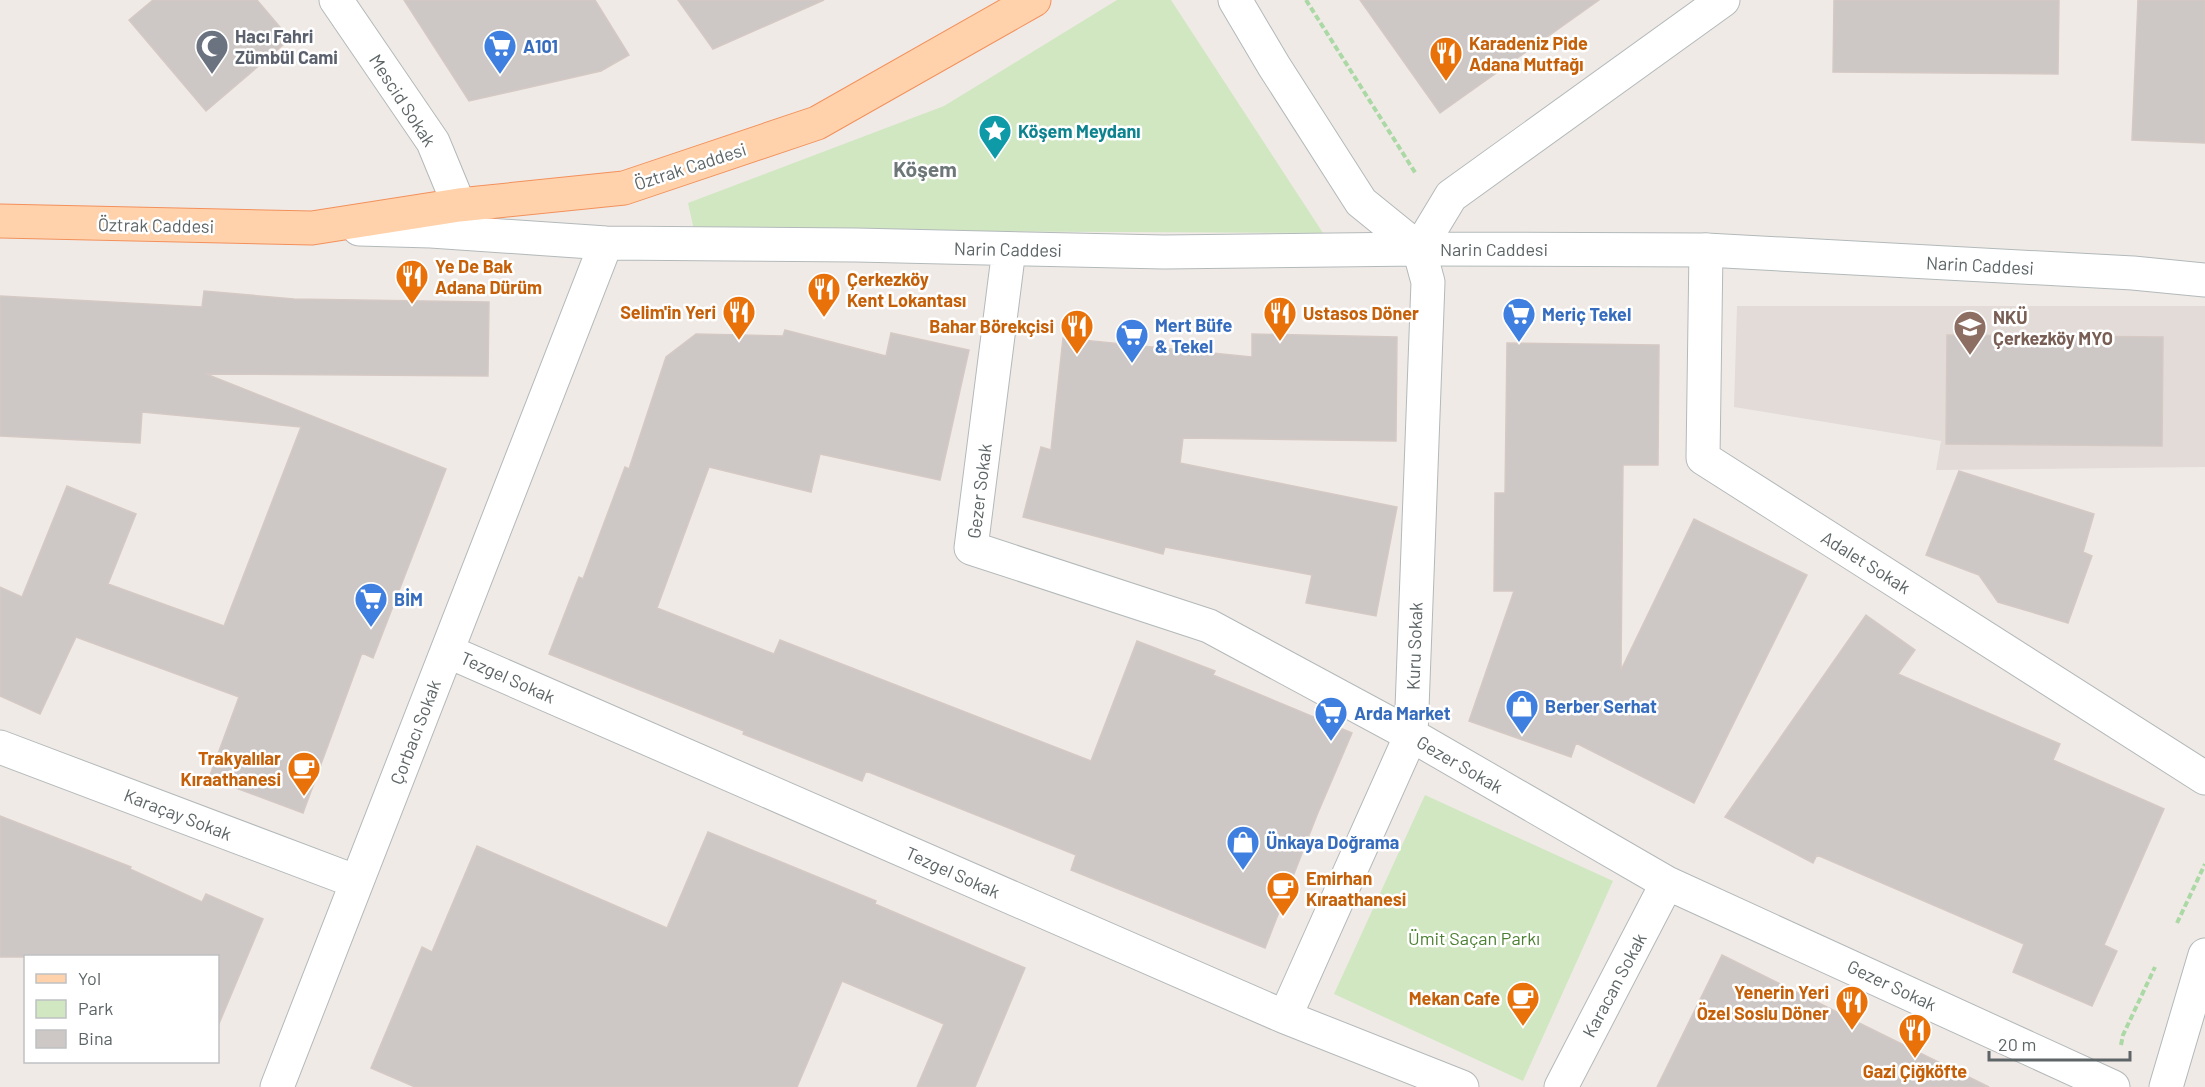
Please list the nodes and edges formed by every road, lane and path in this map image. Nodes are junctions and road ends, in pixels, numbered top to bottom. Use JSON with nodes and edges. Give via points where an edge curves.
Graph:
{"nodes":[{"id":1,"x":336,"y":0,"type":"edge"},
{"id":2,"x":1034,"y":0,"type":"edge"},
{"id":3,"x":1235,"y":0,"type":"edge"},
{"id":4,"x":1306,"y":0,"type":"edge"},
{"id":5,"x":1723,"y":0,"type":"edge"},
{"id":6,"x":1418,"y":176,"type":"dead end"},
{"id":7,"x":459,"y":205,"type":"junction"},
{"id":8,"x":0,"y":221,"type":"edge"},
{"id":9,"x":312,"y":228,"type":"junction"},
{"id":10,"x":606,"y":243,"type":"junction"},
{"id":11,"x":856,"y":245,"type":"joint"},
{"id":12,"x":1010,"y":249,"type":"junction"},
{"id":13,"x":1419,"y":249,"type":"junction"},
{"id":14,"x":1706,"y":250,"type":"junction"},
{"id":15,"x":2205,"y":258,"type":"edge"},
{"id":16,"x":2133,"y":273,"type":"junction"},
{"id":17,"x":2205,"y":280,"type":"edge"},
{"id":18,"x":447,"y":651,"type":"junction"},
{"id":19,"x":1411,"y":735,"type":"junction"},
{"id":20,"x":0,"y":747,"type":"edge"},
{"id":21,"x":2205,"y":778,"type":"edge"},
{"id":22,"x":357,"y":882,"type":"junction"},
{"id":23,"x":1668,"y":883,"type":"junction"},
{"id":24,"x":2205,"y":956,"type":"edge"},
{"id":25,"x":1285,"y":1017,"type":"junction"},
{"id":26,"x":277,"y":1087,"type":"edge"},
{"id":27,"x":1462,"y":1087,"type":"edge"},
{"id":28,"x":1561,"y":1087,"type":"edge"},
{"id":29,"x":2113,"y":1087,"type":"edge"},
{"id":30,"x":2166,"y":1087,"type":"edge"}],
"edges":[{"from":1,"to":7,"type":"street","name":"Mescid Sokak","via":[[433,142]]},
{"from":2,"to":7,"type":"main road","name":"Öztrak Caddesi","via":[[817,123],[624,188]]},
{"from":3,"to":13,"type":"street","via":[[1361,202]]},
{"from":4,"to":6,"type":"path"},
{"from":5,"to":13,"type":"street","via":[[1451,196]]},
{"from":7,"to":9,"type":"main road","name":"Öztrak Caddesi"},
{"from":8,"to":9,"type":"main road","name":"Öztrak Caddesi"},
{"from":9,"to":10,"type":"street","name":"Öztrak Caddesi","via":[[431,231]]},
{"from":10,"to":11,"type":"street","name":"Öztrak Caddesi"},
{"from":10,"to":18,"type":"street","name":"Çorbacı Sokak"},
{"from":11,"to":12,"type":"street","name":"Narin Caddesi"},
{"from":12,"to":13,"type":"street","name":"Narin Caddesi"},
{"from":12,"to":19,"type":"street","name":"Gezer Sokak","via":[[971,548],[1209,626]]},
{"from":13,"to":14,"type":"street","name":"Narin Caddesi"},
{"from":13,"to":19,"type":"street","name":"Kuru Sokak","via":[[1428,282]]},
{"from":14,"to":16,"type":"street","name":"Narin Caddesi"},
{"from":14,"to":21,"type":"street","name":"Adalet Sokak","via":[[1703,458]]},
{"from":15,"to":16,"type":"street"},
{"from":16,"to":17,"type":"street"},
{"from":18,"to":22,"type":"street","name":"Çorbacı Sokak"},
{"from":18,"to":25,"type":"street","name":"Tezgel Sokak"},
{"from":19,"to":23,"type":"street","name":"Gezer Sokak"},
{"from":19,"to":25,"type":"street","name":"Kuru Sokak"},
{"from":20,"to":22,"type":"street","name":"Karaçay Sokak"},
{"from":22,"to":26,"type":"street","name":"Çorbacı Sokak"},
{"from":23,"to":28,"type":"street","name":"Karacan Sokak"},
{"from":23,"to":29,"type":"street","name":"Gezer Sokak"},
{"from":24,"to":30,"type":"street"},
{"from":25,"to":27,"type":"street","name":"Tezgel Sokak"}]}
